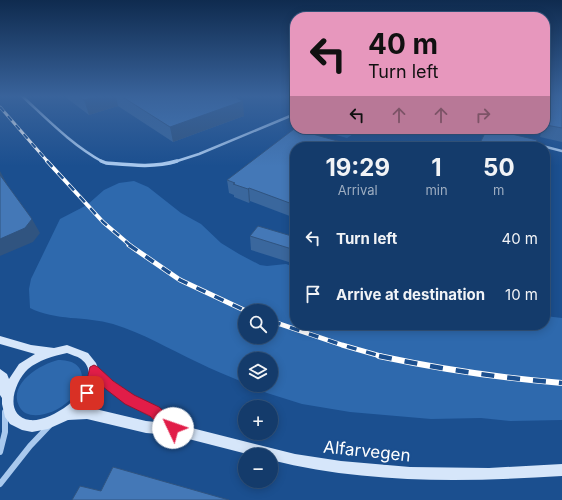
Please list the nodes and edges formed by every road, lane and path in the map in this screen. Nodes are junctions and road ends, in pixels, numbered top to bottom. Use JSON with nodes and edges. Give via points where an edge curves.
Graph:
{"nodes":[{"id":1,"x":47,"y":119,"type":"edge"},
{"id":2,"x":282,"y":119,"type":"edge"},
{"id":3,"x":550,"y":148,"type":"edge"},
{"id":4,"x":562,"y":151,"type":"edge"},
{"id":5,"x":0,"y":340,"type":"edge"},
{"id":6,"x":52,"y":351,"type":"junction"},
{"id":7,"x":94,"y":371,"type":"junction"},
{"id":8,"x":0,"y":374,"type":"edge"},
{"id":9,"x":5,"y":394,"type":"junction"},
{"id":10,"x":5,"y":412,"type":"junction"},
{"id":11,"x":68,"y":414,"type":"junction"},
{"id":12,"x":54,"y":421,"type":"junction"},
{"id":13,"x":173,"y":428,"type":"junction"},
{"id":14,"x":0,"y":452,"type":"edge"},
{"id":15,"x":562,"y":470,"type":"edge"},
{"id":16,"x":0,"y":484,"type":"edge"}],
"edges":[{"from":1,"to":2,"type":"street","via":[[85,152],[106,163],[146,166],[166,164],[199,154]]},
{"from":3,"to":4,"type":"street"},
{"from":5,"to":6,"type":"main road","via":[[31,349]]},
{"from":6,"to":7,"type":"main road","via":[[67,349],[81,352],[90,359]]},
{"from":6,"to":9,"type":"main road","via":[[23,367]]},
{"from":7,"to":11,"type":"main road","via":[[92,385],[83,400]]},
{"from":7,"to":13,"type":"main road","name":"Alfarvegen","via":[[108,385],[154,412]]},
{"from":8,"to":9,"type":"main road","via":[[3,377]]},
{"from":9,"to":10,"type":"main road"},
{"from":10,"to":12,"type":"main road","via":[[12,421],[23,426],[38,426]]},
{"from":10,"to":14,"type":"street","via":[[5,432]]},
{"from":11,"to":12,"type":"main road"},
{"from":11,"to":13,"type":"main road","name":"Alfarvegen","via":[[87,413],[146,427]]},
{"from":12,"to":16,"type":"street"},
{"from":13,"to":15,"type":"main road","name":"Alfarvegen","via":[[295,460],[341,467],[418,473],[489,474]]}]}
